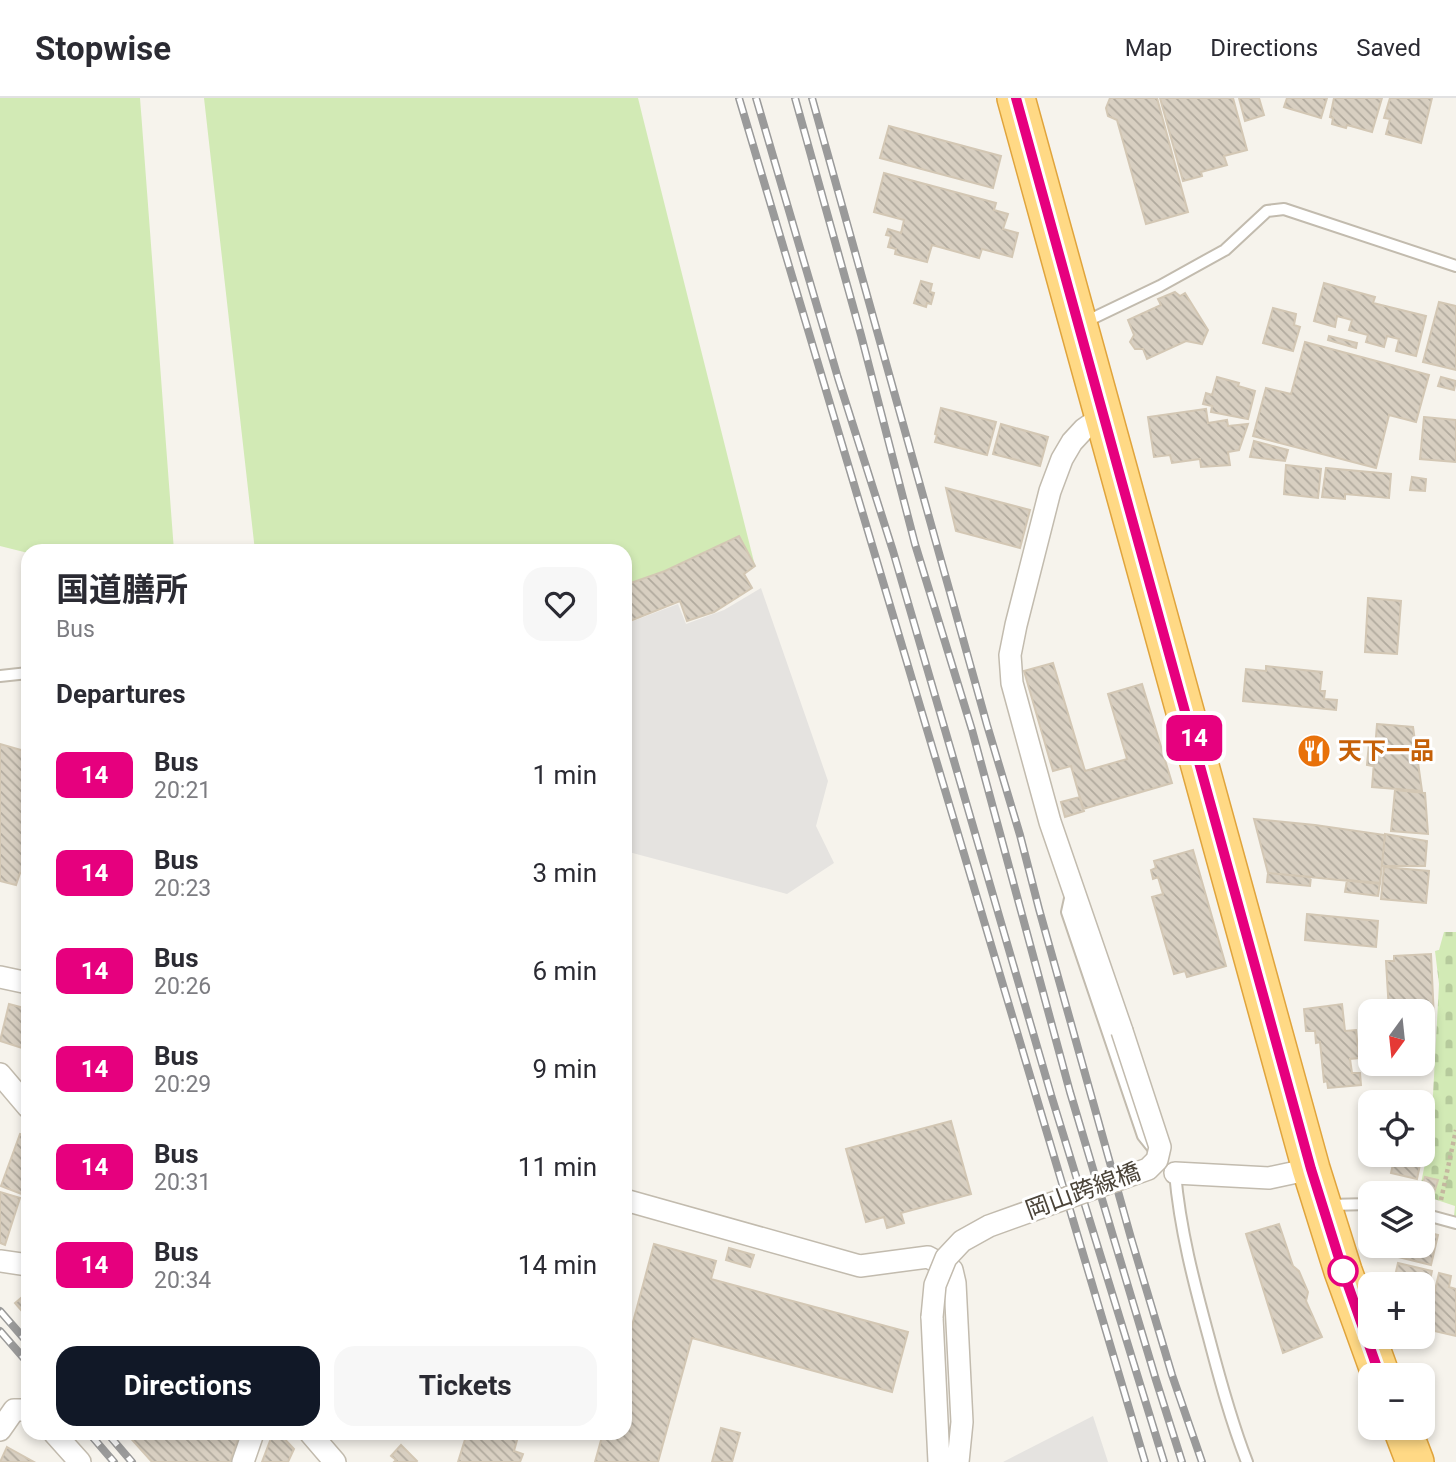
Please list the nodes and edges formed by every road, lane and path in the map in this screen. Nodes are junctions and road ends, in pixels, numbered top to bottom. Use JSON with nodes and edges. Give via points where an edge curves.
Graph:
{"nodes":[{"id":1,"x":1016,"y":98,"type":"edge"},
{"id":2,"x":1456,"y":266,"type":"edge"},
{"id":3,"x":1079,"y":325,"type":"junction"},
{"id":4,"x":1104,"y":415,"type":"junction"},
{"id":5,"x":21,"y":674,"type":"edge"},
{"id":6,"x":0,"y":676,"type":"edge"},
{"id":7,"x":1072,"y":884,"type":"junction"},
{"id":8,"x":0,"y":977,"type":"edge"},
{"id":9,"x":21,"y":982,"type":"edge"},
{"id":10,"x":0,"y":1074,"type":"edge"},
{"id":11,"x":21,"y":1099,"type":"edge"},
{"id":12,"x":1456,"y":1130,"type":"edge"},
{"id":13,"x":1311,"y":1169,"type":"junction"},
{"id":14,"x":1175,"y":1173,"type":"junction"},
{"id":15,"x":632,"y":1202,"type":"edge"},
{"id":16,"x":1358,"y":1204,"type":"edge"},
{"id":17,"x":1323,"y":1205,"type":"junction"},
{"id":18,"x":1437,"y":1218,"type":"joint"},
{"id":19,"x":1456,"y":1223,"type":"edge"},
{"id":20,"x":0,"y":1261,"type":"edge"},
{"id":21,"x":21,"y":1264,"type":"edge"},
{"id":22,"x":1376,"y":1363,"type":"edge"},
{"id":23,"x":21,"y":1410,"type":"edge"},
{"id":24,"x":0,"y":1430,"type":"edge"},
{"id":25,"x":60,"y":1440,"type":"edge"},
{"id":26,"x":251,"y":1440,"type":"edge"},
{"id":27,"x":316,"y":1440,"type":"edge"},
{"id":28,"x":1407,"y":1440,"type":"edge"},
{"id":29,"x":80,"y":1462,"type":"edge"},
{"id":30,"x":243,"y":1462,"type":"edge"},
{"id":31,"x":335,"y":1462,"type":"edge"},
{"id":32,"x":939,"y":1462,"type":"edge"},
{"id":33,"x":958,"y":1462,"type":"edge"},
{"id":34,"x":1247,"y":1462,"type":"edge"},
{"id":35,"x":1415,"y":1462,"type":"edge"}],
"edges":[{"from":1,"to":3,"type":"highway"},
{"from":2,"to":3,"type":"lane","via":[[1284,209],[1267,211],[1225,250]]},
{"from":3,"to":4,"type":"highway"},
{"from":4,"to":7,"type":"street","via":[[1072,442],[1062,460],[1050,491],[1010,655],[1012,683]]},
{"from":4,"to":13,"type":"highway"},
{"from":5,"to":6,"type":"lane"},
{"from":7,"to":14,"type":"lane","via":[[1067,912],[1143,1136]]},
{"from":7,"to":32,"type":"street","name":"岡山跨線橋","bridge":true,"via":[[1160,1146],[1157,1160],[1148,1169],[989,1226],[962,1241],[946,1258],[935,1285],[932,1317]]},
{"from":8,"to":9,"type":"street"},
{"from":10,"to":11,"type":"street"},
{"from":12,"to":18,"type":"path"},
{"from":13,"to":14,"type":"street","via":[[1269,1178]]},
{"from":13,"to":17,"type":"highway"},
{"from":14,"to":34,"type":"lane","via":[[1178,1216],[1202,1313]]},
{"from":15,"to":33,"type":"street","via":[[860,1266],[928,1256],[952,1270],[962,1422]]},
{"from":16,"to":17,"type":"lane"},
{"from":17,"to":22,"type":"highway"},
{"from":18,"to":19,"type":"lane"},
{"from":20,"to":21,"type":"street"},
{"from":23,"to":24,"type":"street","via":[[14,1410]]},
{"from":25,"to":29,"type":"street"},
{"from":26,"to":30,"type":"street"},
{"from":27,"to":31,"type":"street"},
{"from":28,"to":35,"type":"highway"}]}
